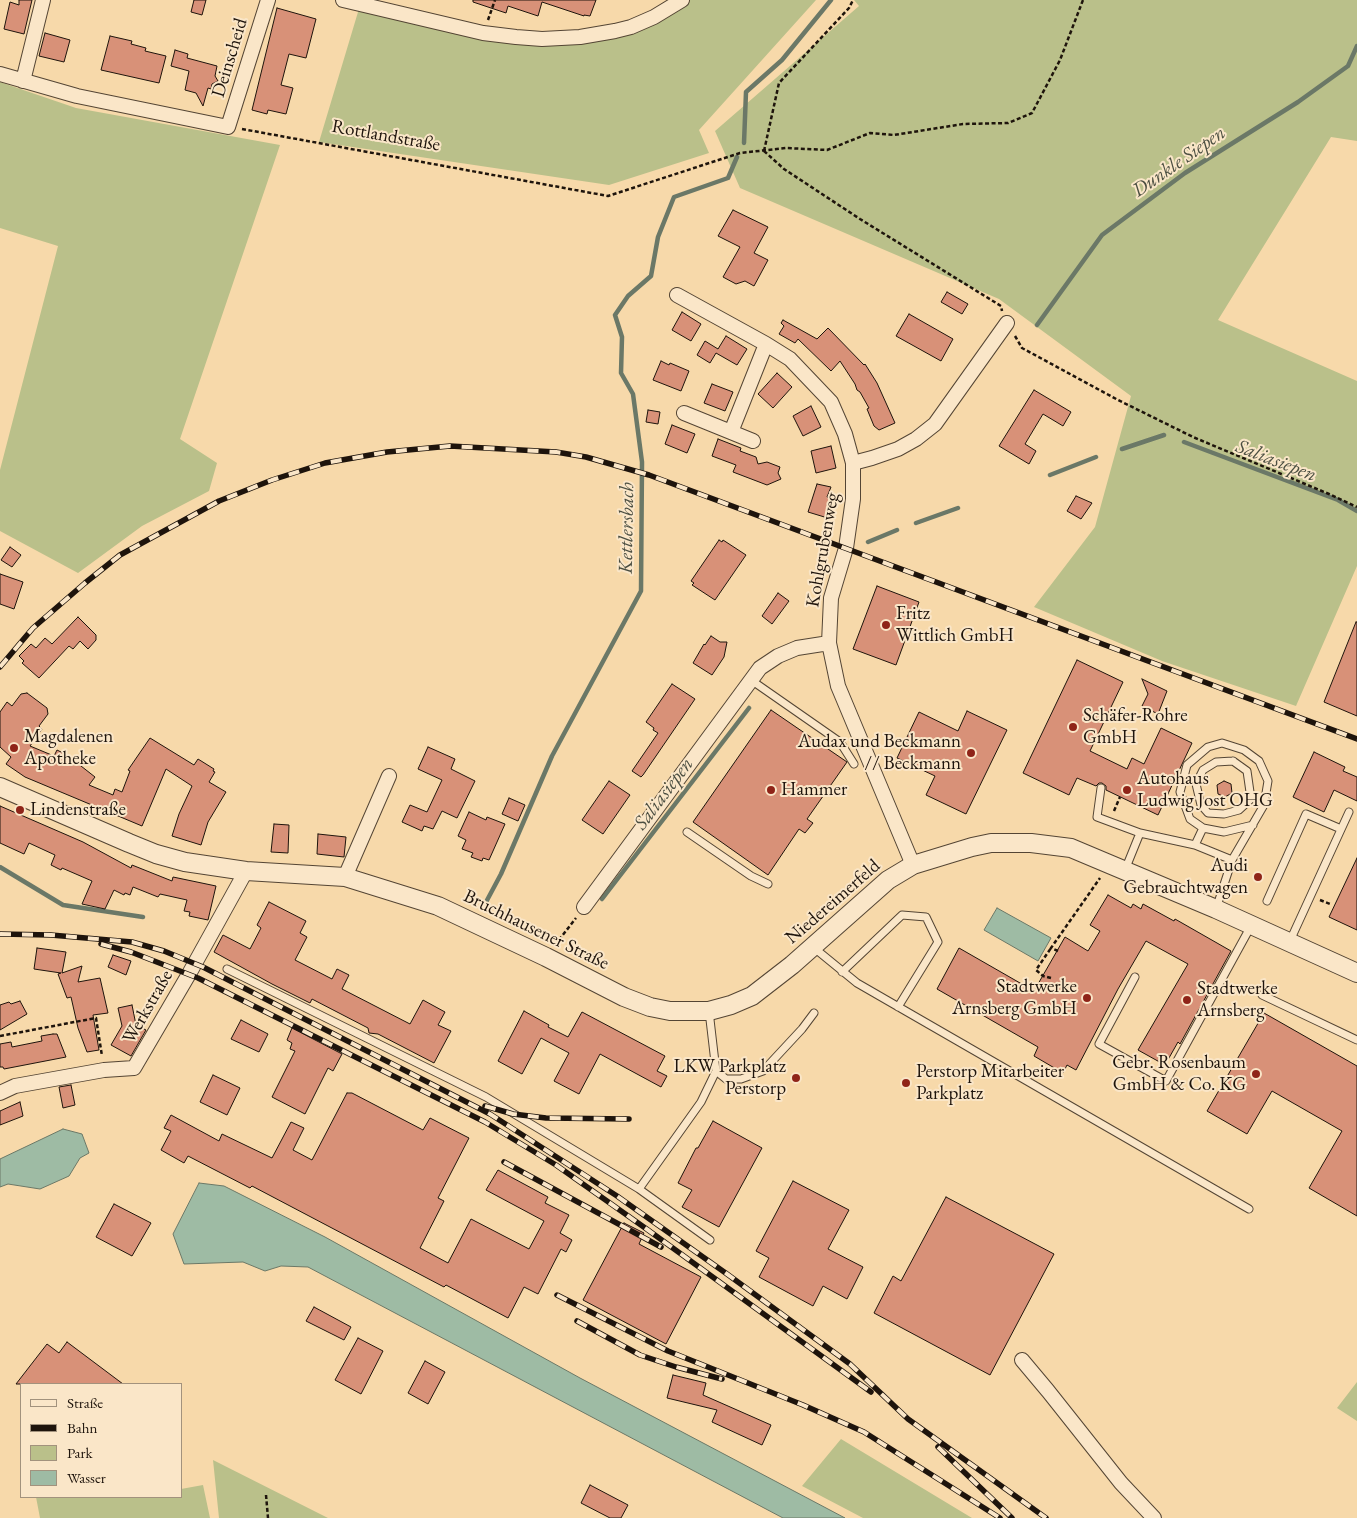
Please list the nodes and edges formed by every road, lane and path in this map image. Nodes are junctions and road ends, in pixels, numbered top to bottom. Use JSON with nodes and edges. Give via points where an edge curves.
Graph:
{"nodes":[{"id":1,"x":43,"y":0,"type":"edge"},
{"id":2,"x":268,"y":0,"type":"edge"},
{"id":3,"x":343,"y":0,"type":"edge"},
{"id":4,"x":495,"y":0,"type":"edge"},
{"id":5,"x":682,"y":0,"type":"edge"},
{"id":6,"x":853,"y":0,"type":"edge"},
{"id":7,"x":1083,"y":0,"type":"edge"},
{"id":8,"x":483,"y":33,"type":"junction"},
{"id":9,"x":0,"y":74,"type":"edge"},
{"id":10,"x":23,"y":80,"type":"junction"},
{"id":11,"x":228,"y":127,"type":"junction"},
{"id":12,"x":764,"y":151,"type":"junction"},
{"id":13,"x":677,"y":296,"type":"dead end"},
{"id":14,"x":1007,"y":323,"type":"junction"},
{"id":15,"x":766,"y":344,"type":"junction"},
{"id":16,"x":684,"y":413,"type":"dead end"},
{"id":17,"x":731,"y":432,"type":"junction"},
{"id":18,"x":753,"y":441,"type":"dead end"},
{"id":19,"x":853,"y":463,"type":"junction"},
{"id":20,"x":1357,"y":507,"type":"edge"},
{"id":21,"x":829,"y":643,"type":"junction"},
{"id":22,"x":751,"y":680,"type":"junction"},
{"id":23,"x":854,"y":764,"type":"dead end"},
{"id":24,"x":389,"y":776,"type":"dead end"},
{"id":25,"x":0,"y":787,"type":"edge"},
{"id":26,"x":1101,"y":788,"type":"dead end"},
{"id":27,"x":1120,"y":797,"type":"dead end"},
{"id":28,"x":1251,"y":799,"type":"junction"},
{"id":29,"x":1264,"y":805,"type":"junction"},
{"id":30,"x":1349,"y":812,"type":"dead end"},
{"id":31,"x":1109,"y":822,"type":"junction"},
{"id":32,"x":1254,"y":825,"type":"junction"},
{"id":33,"x":1203,"y":828,"type":"junction"},
{"id":34,"x":1341,"y":829,"type":"junction"},
{"id":35,"x":688,"y":832,"type":"dead end"},
{"id":36,"x":1140,"y":833,"type":"junction"},
{"id":37,"x":1195,"y":845,"type":"junction"},
{"id":38,"x":1232,"y":860,"type":"junction"},
{"id":39,"x":912,"y":865,"type":"junction"},
{"id":40,"x":1118,"y":867,"type":"junction"},
{"id":41,"x":246,"y":871,"type":"junction"},
{"id":42,"x":345,"y":877,"type":"junction"},
{"id":43,"x":768,"y":884,"type":"dead end"},
{"id":44,"x":1267,"y":902,"type":"dead end"},
{"id":45,"x":584,"y":907,"type":"joint"},
{"id":46,"x":1216,"y":910,"type":"junction"},
{"id":47,"x":1252,"y":926,"type":"junction"},
{"id":48,"x":1289,"y":944,"type":"junction"},
{"id":49,"x":813,"y":947,"type":"junction"},
{"id":50,"x":1051,"y":948,"type":"junction"},
{"id":51,"x":1058,"y":951,"type":"dead end"},
{"id":52,"x":546,"y":957,"type":"junction"},
{"id":53,"x":227,"y":970,"type":"dead end"},
{"id":54,"x":842,"y":972,"type":"junction"},
{"id":55,"x":1357,"y":973,"type":"edge"},
{"id":56,"x":1050,"y":978,"type":"dead end"},
{"id":57,"x":1135,"y":978,"type":"dead end"},
{"id":58,"x":1262,"y":995,"type":"dead end"},
{"id":59,"x":898,"y":1007,"type":"junction"},
{"id":60,"x":708,"y":1011,"type":"junction"},
{"id":61,"x":814,"y":1013,"type":"dead end"},
{"id":62,"x":0,"y":1036,"type":"edge"},
{"id":63,"x":1357,"y":1040,"type":"edge"},
{"id":64,"x":104,"y":1070,"type":"junction"},
{"id":65,"x":716,"y":1070,"type":"junction"},
{"id":66,"x":0,"y":1092,"type":"edge"},
{"id":67,"x":639,"y":1189,"type":"junction"},
{"id":68,"x":1249,"y":1209,"type":"dead end"},
{"id":69,"x":710,"y":1240,"type":"dead end"},
{"id":70,"x":1022,"y":1360,"type":"dead end"},
{"id":71,"x":266,"y":1495,"type":"dead end"},
{"id":72,"x":268,"y":1518,"type":"edge"},
{"id":73,"x":1154,"y":1518,"type":"edge"}],
"edges":[{"from":1,"to":10,"type":"street"},
{"from":2,"to":11,"type":"street","name":"Deinscheid"},
{"from":3,"to":8,"type":"street"},
{"from":4,"to":8,"type":"path"},
{"from":5,"to":8,"type":"street","via":[[644,22],[615,32],[553,39]]},
{"from":6,"to":12,"type":"path","via":[[779,83]]},
{"from":7,"to":12,"type":"path","name":"Rottlandstraße","via":[[1060,60],[1032,113],[1008,123],[963,124],[894,135],[870,133],[827,150],[786,148]]},
{"from":9,"to":10,"type":"street"},
{"from":10,"to":11,"type":"street","via":[[94,100]]},
{"from":11,"to":12,"type":"path","name":"Rottlandstraße","via":[[608,196],[740,153]]},
{"from":12,"to":14,"type":"path","via":[[784,169],[860,219],[1000,306]]},
{"from":13,"to":15,"type":"street","name":"Kohlgrubenweg"},
{"from":14,"to":19,"type":"street","via":[[935,424],[898,449]]},
{"from":14,"to":20,"type":"path","via":[[1022,348],[1118,400],[1193,437]]},
{"from":15,"to":17,"type":"street"},
{"from":15,"to":19,"type":"street","name":"Kohlgrubenweg","via":[[790,359],[830,402]]},
{"from":16,"to":17,"type":"street"},
{"from":17,"to":18,"type":"street"},
{"from":19,"to":21,"type":"street","name":"Kohlgrubenweg","via":[[851,518],[831,598]]},
{"from":21,"to":22,"type":"street","via":[[797,648],[778,656],[760,668]]},
{"from":21,"to":39,"type":"street","name":"Kohlgrubenweg","via":[[838,686]]},
{"from":22,"to":23,"type":"lane","via":[[840,742]]},
{"from":22,"to":45,"type":"street"},
{"from":24,"to":42,"type":"street"},
{"from":25,"to":41,"type":"street","name":"Bruchhausener Straße","via":[[156,854]]},
{"from":26,"to":31,"type":"lane","via":[[1097,817]]},
{"from":27,"to":31,"type":"path"},
{"from":28,"to":28,"type":"lane","via":[[1240,810],[1208,813],[1201,805],[1196,784],[1203,770],[1216,762],[1233,761],[1247,771]]},
{"from":28,"to":29,"type":"lane"},
{"from":29,"to":32,"type":"lane"},
{"from":29,"to":33,"type":"lane","via":[[1268,781],[1259,761],[1244,750],[1222,744],[1208,747],[1187,765],[1180,792],[1190,819]]},
{"from":30,"to":34,"type":"lane"},
{"from":31,"to":36,"type":"lane"},
{"from":32,"to":33,"type":"lane","via":[[1224,832]]},
{"from":32,"to":38,"type":"lane"},
{"from":33,"to":37,"type":"lane"},
{"from":34,"to":44,"type":"lane","via":[[1306,814]]},
{"from":34,"to":48,"type":"lane"},
{"from":35,"to":43,"type":"lane","via":[[751,876]]},
{"from":36,"to":37,"type":"lane"},
{"from":36,"to":40,"type":"lane"},
{"from":37,"to":38,"type":"lane"},
{"from":38,"to":46,"type":"lane"},
{"from":39,"to":40,"type":"street","name":"Niedereimerfeld","via":[[972,846],[1031,843],[1071,848]]},
{"from":39,"to":49,"type":"street","name":"Niedereimerfeld","via":[[888,880]]},
{"from":40,"to":46,"type":"street","name":"Niedereimerfeld"},
{"from":40,"to":50,"type":"path","via":[[1084,904]]},
{"from":41,"to":42,"type":"street","name":"Bruchhausener Straße"},
{"from":41,"to":64,"type":"street","name":"Werkstraße","via":[[134,1068]]},
{"from":42,"to":52,"type":"street","name":"Bruchhausener Straße","via":[[438,906]]},
{"from":45,"to":52,"type":"path"},
{"from":46,"to":47,"type":"street","name":"Niedereimerfeld"},
{"from":47,"to":48,"type":"street","name":"Niedereimerfeld"},
{"from":47,"to":57,"type":"lane","via":[[1166,1081],[1098,1044]]},
{"from":48,"to":55,"type":"street","name":"Niedereimerfeld"},
{"from":49,"to":54,"type":"lane"},
{"from":49,"to":60,"type":"street","name":"Niedereimerfeld","via":[[752,996]]},
{"from":50,"to":51,"type":"path"},
{"from":50,"to":56,"type":"path","via":[[1036,970]]},
{"from":52,"to":60,"type":"street","name":"Bruchhausener Straße","via":[[650,1007],[670,1011]]},
{"from":53,"to":67,"type":"lane","via":[[486,1097]]},
{"from":54,"to":59,"type":"lane"},
{"from":54,"to":59,"type":"lane","via":[[902,915],[926,917],[938,942]]},
{"from":58,"to":63,"type":"lane"},
{"from":59,"to":68,"type":"lane"},
{"from":60,"to":65,"type":"lane"},
{"from":61,"to":65,"type":"lane","via":[[763,1070],[741,1079],[726,1079]]},
{"from":62,"to":64,"type":"path","via":[[96,1018]]},
{"from":64,"to":66,"type":"street","name":"Werkstraße","via":[[15,1086]]},
{"from":65,"to":67,"type":"lane","via":[[701,1102]]},
{"from":67,"to":69,"type":"lane"},
{"from":70,"to":73,"type":"street","via":[[1121,1483]]},
{"from":71,"to":72,"type":"path"}]}
